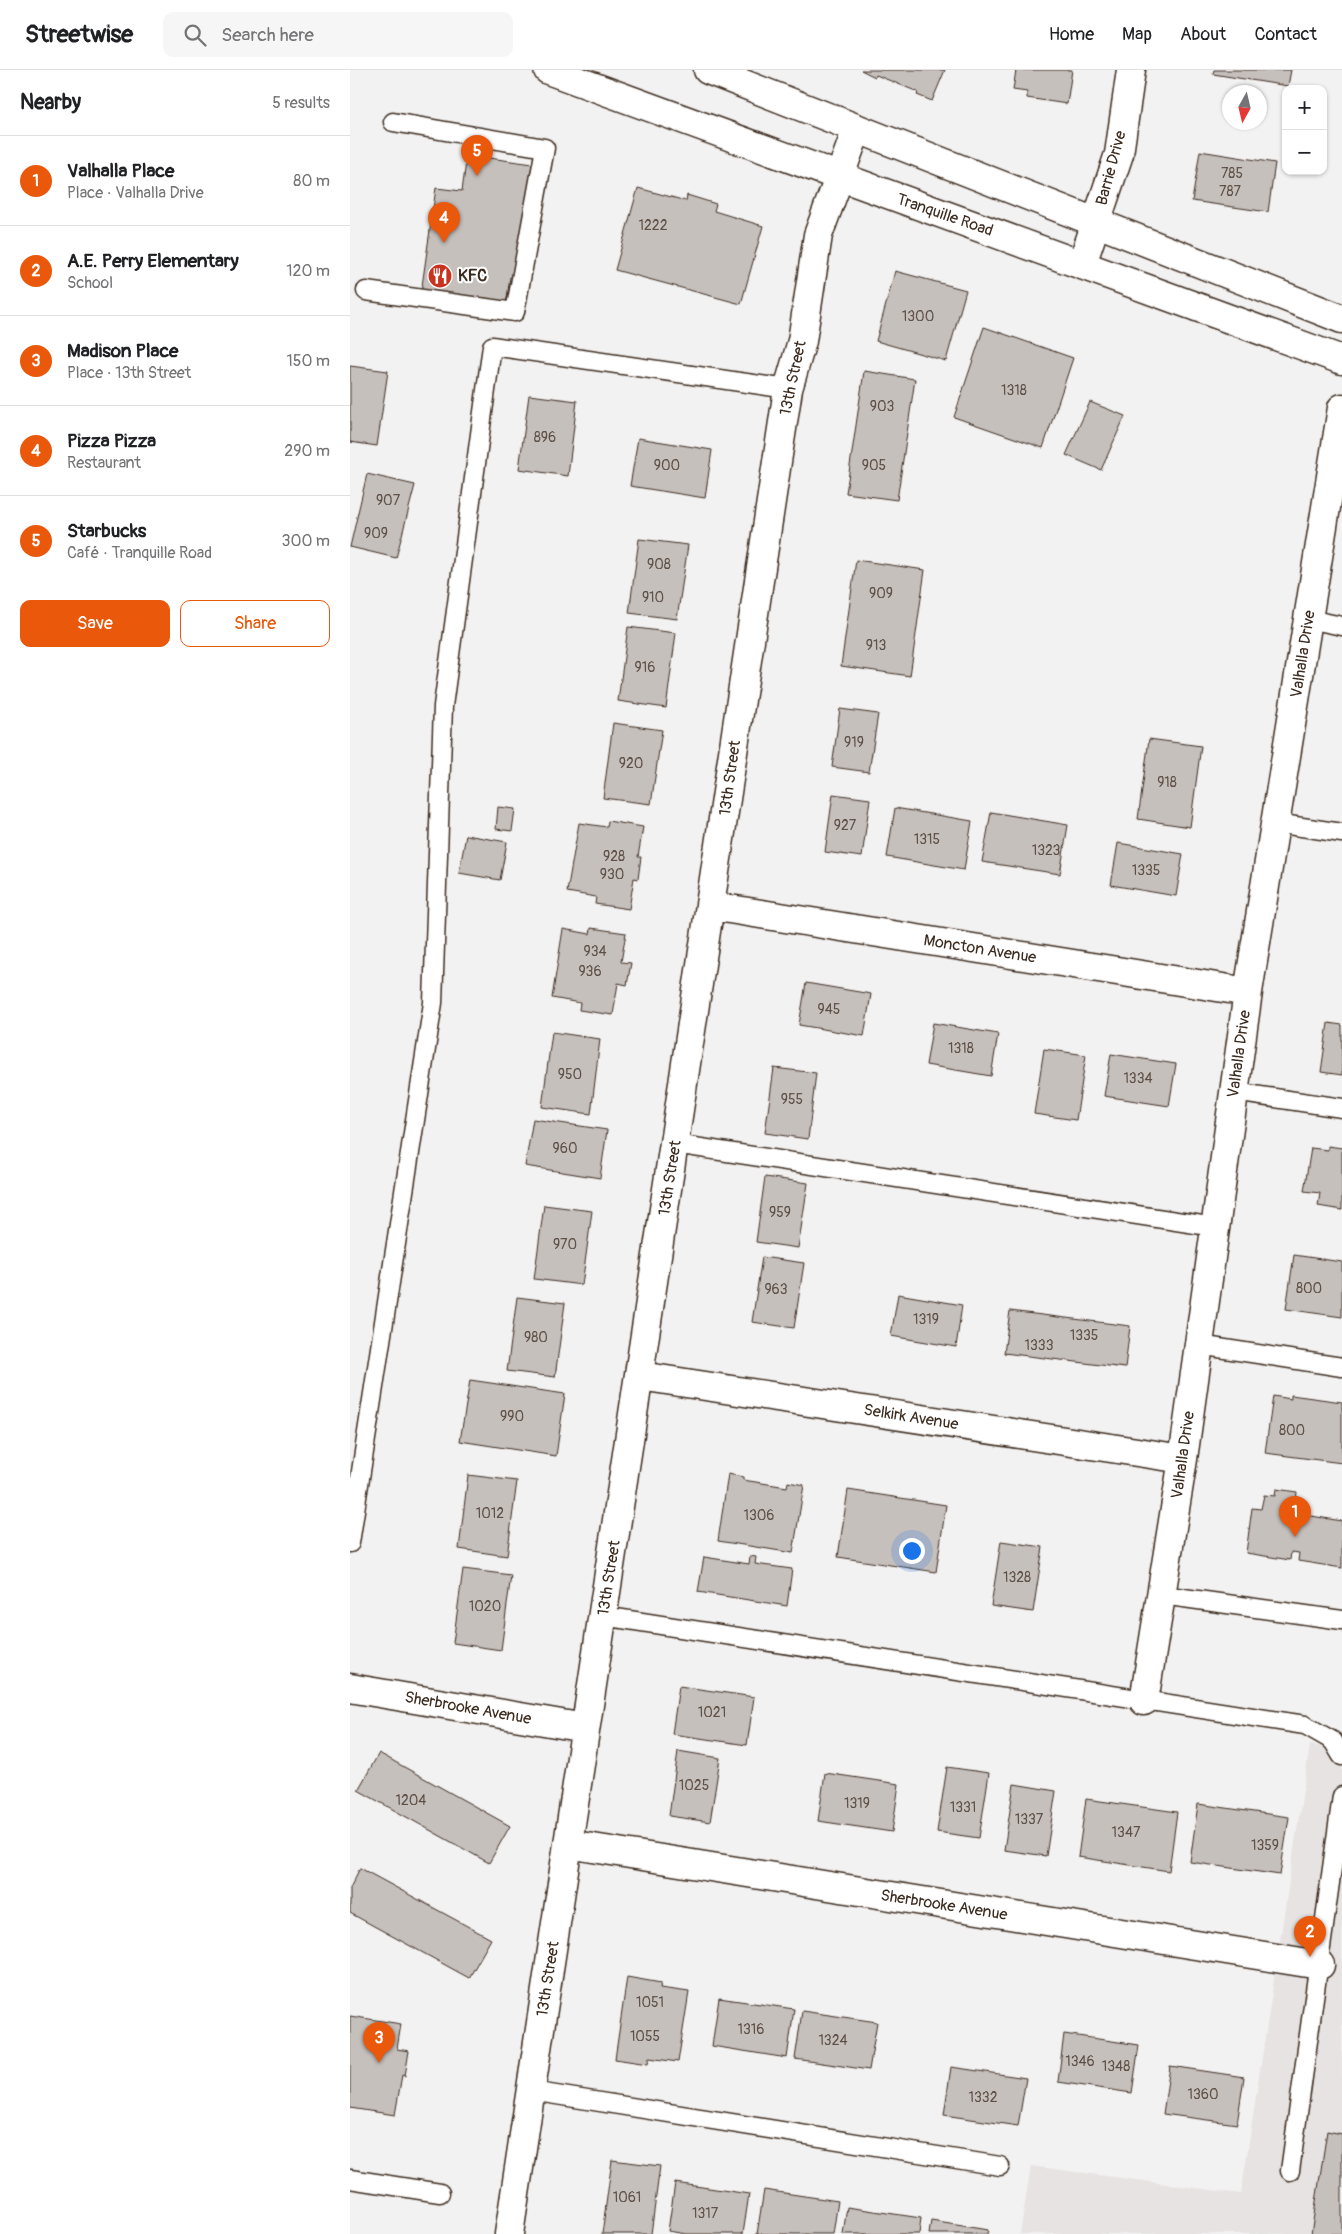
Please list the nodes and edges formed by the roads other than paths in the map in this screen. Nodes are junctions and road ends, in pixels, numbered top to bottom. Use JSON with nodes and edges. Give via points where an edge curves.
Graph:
{"nodes":[{"id":1,"x":548,"y":70,"type":"edge"},
{"id":2,"x":708,"y":70,"type":"edge"},
{"id":3,"x":1131,"y":70,"type":"edge"},
{"id":4,"x":393,"y":122,"type":"dead end"},
{"id":5,"x":857,"y":129,"type":"junction"},
{"id":6,"x":838,"y":178,"type":"junction"},
{"id":7,"x":1096,"y":222,"type":"junction"},
{"id":8,"x":1082,"y":264,"type":"junction"},
{"id":9,"x":366,"y":291,"type":"dead end"},
{"id":10,"x":1342,"y":319,"type":"edge"},
{"id":11,"x":1342,"y":360,"type":"edge"},
{"id":12,"x":788,"y":389,"type":"junction"},
{"id":13,"x":1342,"y":408,"type":"edge"},
{"id":14,"x":1308,"y":618,"type":"junction"},
{"id":15,"x":1342,"y":626,"type":"edge"},
{"id":16,"x":1275,"y":824,"type":"junction"},
{"id":17,"x":1342,"y":833,"type":"edge"},
{"id":18,"x":711,"y":906,"type":"junction"},
{"id":19,"x":1248,"y":992,"type":"junction"},
{"id":20,"x":1234,"y":1092,"type":"junction"},
{"id":21,"x":1342,"y":1108,"type":"edge"},
{"id":22,"x":675,"y":1144,"type":"junction"},
{"id":23,"x":1215,"y":1226,"type":"junction"},
{"id":24,"x":1198,"y":1345,"type":"junction"},
{"id":25,"x":1342,"y":1367,"type":"edge"},
{"id":26,"x":640,"y":1376,"type":"junction"},
{"id":27,"x":1183,"y":1459,"type":"junction"},
{"id":28,"x":350,"y":1543,"type":"edge"},
{"id":29,"x":1162,"y":1595,"type":"junction"},
{"id":30,"x":603,"y":1616,"type":"junction"},
{"id":31,"x":1342,"y":1620,"type":"edge"},
{"id":32,"x":350,"y":1688,"type":"edge"},
{"id":33,"x":1144,"y":1701,"type":"junction"},
{"id":34,"x":585,"y":1728,"type":"junction"},
{"id":35,"x":1342,"y":1756,"type":"edge"},
{"id":36,"x":1342,"y":1796,"type":"edge"},
{"id":37,"x":568,"y":1844,"type":"junction"},
{"id":38,"x":1320,"y":1965,"type":"junction"},
{"id":39,"x":531,"y":2091,"type":"junction"},
{"id":40,"x":1000,"y":2166,"type":"dead end"},
{"id":41,"x":1290,"y":2171,"type":"dead end"},
{"id":42,"x":350,"y":2179,"type":"edge"},
{"id":43,"x":440,"y":2193,"type":"dead end"},
{"id":44,"x":509,"y":2234,"type":"edge"}],
"edges":[{"from":1,"to":6,"type":"street","name":"Tranquille Road"},
{"from":2,"to":5,"type":"street"},
{"from":3,"to":7,"type":"street","name":"Barrie Drive","via":[[1119,154]]},
{"from":4,"to":9,"type":"lane","via":[[545,148],[515,312]]},
{"from":5,"to":6,"type":"street","name":"13th Street"},
{"from":5,"to":7,"type":"street"},
{"from":6,"to":8,"type":"street","name":"Tranquille Road"},
{"from":6,"to":12,"type":"street","name":"13th Street","via":[[818,235],[802,341]]},
{"from":7,"to":8,"type":"street","name":"Barrie Drive"},
{"from":7,"to":10,"type":"street"},
{"from":8,"to":11,"type":"street","name":"Tranquille Road"},
{"from":12,"to":18,"type":"street","name":"13th Street"},
{"from":12,"to":28,"type":"lane","via":[[492,346],[443,706],[433,1003]]},
{"from":13,"to":14,"type":"street","name":"Valhalla Drive"},
{"from":14,"to":15,"type":"lane"},
{"from":14,"to":16,"type":"street","name":"Valhalla Drive"},
{"from":16,"to":17,"type":"lane"},
{"from":16,"to":19,"type":"street","name":"Valhalla Drive"},
{"from":18,"to":19,"type":"street","name":"Moncton Avenue"},
{"from":18,"to":22,"type":"street","name":"13th Street"},
{"from":19,"to":20,"type":"street","name":"Valhalla Drive"},
{"from":20,"to":21,"type":"lane"},
{"from":20,"to":23,"type":"street","name":"Valhalla Drive"},
{"from":22,"to":23,"type":"lane"},
{"from":22,"to":26,"type":"street","name":"13th Street"},
{"from":23,"to":24,"type":"street","name":"Valhalla Drive"},
{"from":24,"to":25,"type":"lane"},
{"from":24,"to":27,"type":"street","name":"Valhalla Drive"},
{"from":26,"to":27,"type":"street","name":"Selkirk Avenue"},
{"from":26,"to":30,"type":"street","name":"13th Street"},
{"from":27,"to":29,"type":"street","name":"Valhalla Drive"},
{"from":29,"to":31,"type":"lane"},
{"from":29,"to":33,"type":"street","name":"Valhalla Drive"},
{"from":30,"to":33,"type":"lane"},
{"from":30,"to":34,"type":"street","name":"13th Street"},
{"from":32,"to":34,"type":"street","name":"Sherbrooke Avenue"},
{"from":33,"to":35,"type":"lane","via":[[1305,1725],[1333,1741]]},
{"from":34,"to":37,"type":"street","name":"13th Street"},
{"from":36,"to":38,"type":"lane"},
{"from":37,"to":38,"type":"street","name":"Sherbrooke Avenue"},
{"from":37,"to":39,"type":"street","name":"13th Street"},
{"from":38,"to":41,"type":"lane"},
{"from":39,"to":40,"type":"lane"},
{"from":39,"to":44,"type":"street","name":"13th Street"},
{"from":42,"to":43,"type":"lane"}]}
